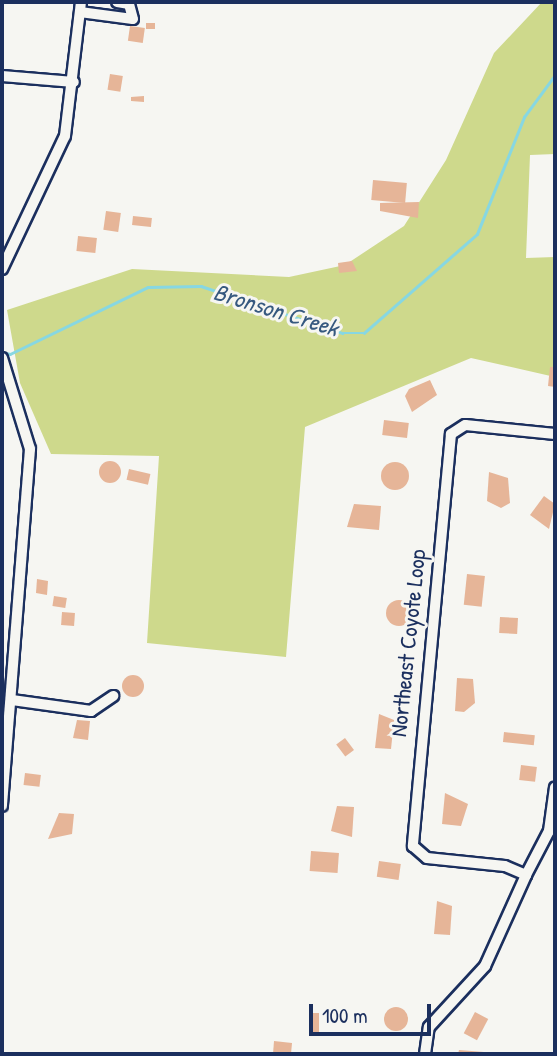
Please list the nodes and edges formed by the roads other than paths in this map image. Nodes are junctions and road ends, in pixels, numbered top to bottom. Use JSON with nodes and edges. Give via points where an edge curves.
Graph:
{"nodes":[{"id":1,"x":117,"y":2,"type":"edge"},
{"id":2,"x":132,"y":4,"type":"edge"},
{"id":3,"x":81,"y":7,"type":"edge"},
{"id":4,"x":2,"y":76,"type":"edge"},
{"id":5,"x":74,"y":82,"type":"junction"},
{"id":6,"x":2,"y":270,"type":"edge"},
{"id":7,"x":2,"y":358,"type":"edge"},
{"id":8,"x":555,"y":434,"type":"edge"},
{"id":9,"x":7,"y":680,"type":"edge"},
{"id":10,"x":113,"y":696,"type":"dead end"},
{"id":11,"x":12,"y":699,"type":"junction"},
{"id":12,"x":555,"y":787,"type":"edge"},
{"id":13,"x":2,"y":806,"type":"edge"},
{"id":14,"x":526,"y":875,"type":"junction"},
{"id":15,"x":425,"y":1054,"type":"edge"}],
"edges":[{"from":1,"to":2,"type":"street"},
{"from":2,"to":3,"type":"street","via":[[133,19]]},
{"from":3,"to":5,"type":"street"},
{"from":4,"to":5,"type":"street"},
{"from":5,"to":6,"type":"street","via":[[61,149]]},
{"from":7,"to":9,"type":"street","via":[[30,449]]},
{"from":8,"to":14,"type":"street","name":"Northeast Coyote Loop","via":[[465,425],[451,434],[411,829],[413,846],[428,858],[505,866]]},
{"from":9,"to":11,"type":"street"},
{"from":10,"to":11,"type":"street","via":[[90,711]]},
{"from":11,"to":13,"type":"street"},
{"from":12,"to":14,"type":"street","via":[[551,825]]},
{"from":14,"to":15,"type":"street","via":[[485,966],[429,1027]]}]}
